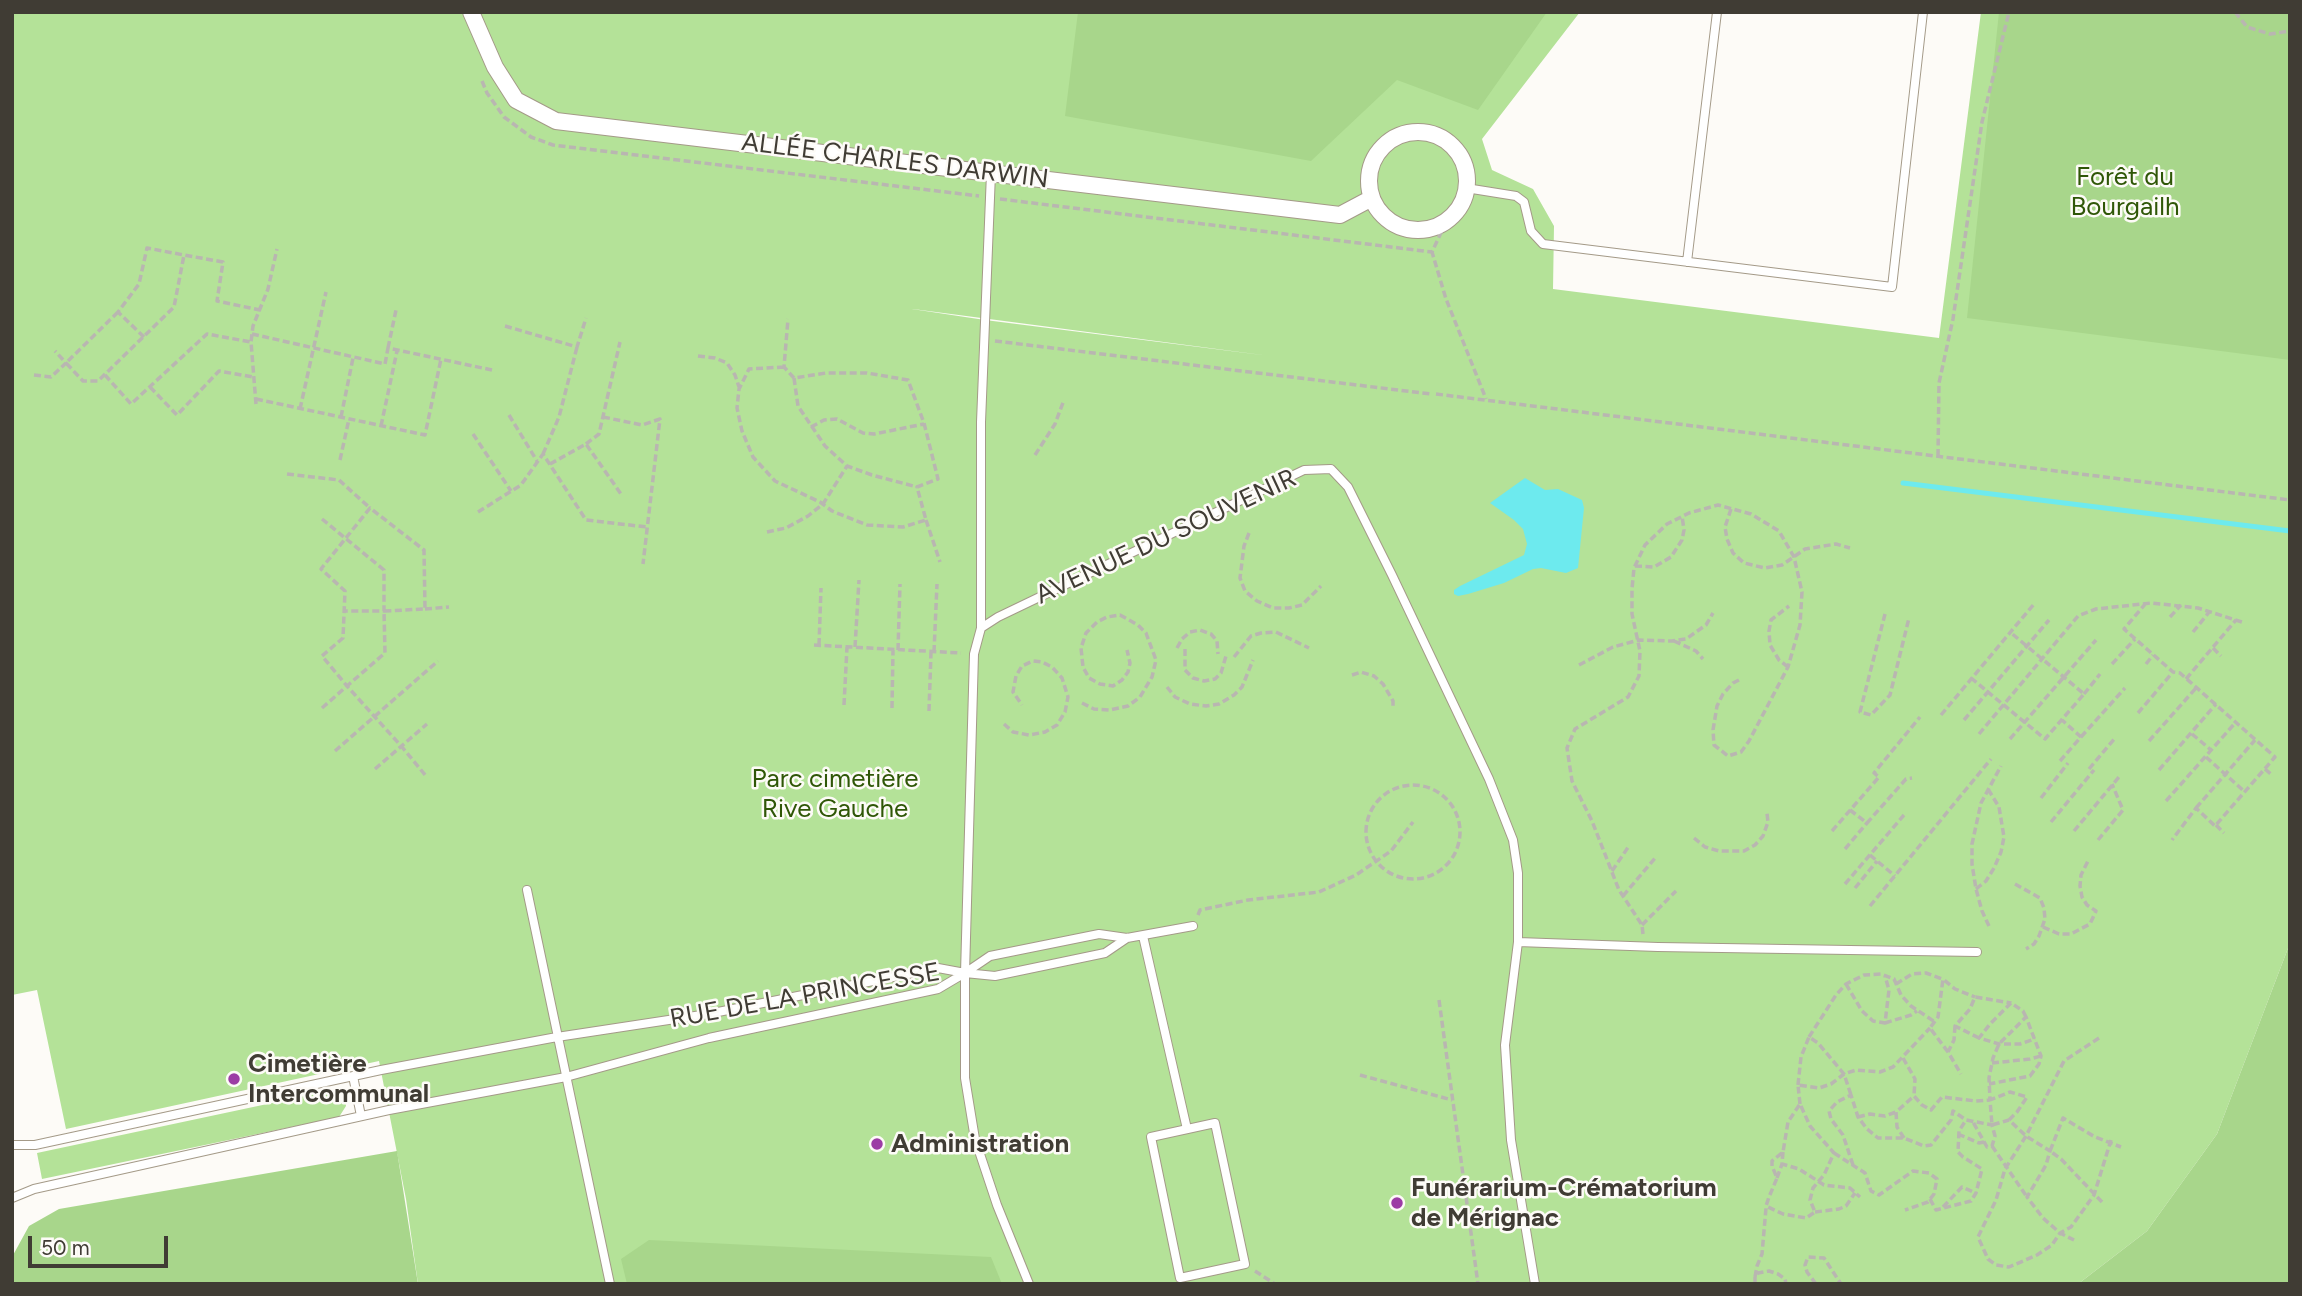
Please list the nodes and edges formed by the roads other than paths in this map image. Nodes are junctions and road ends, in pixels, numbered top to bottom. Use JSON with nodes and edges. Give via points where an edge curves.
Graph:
{"nodes":[{"id":1,"x":471,"y":12,"type":"edge"},
{"id":2,"x":1717,"y":12,"type":"edge"},
{"id":3,"x":1923,"y":12,"type":"edge"},
{"id":4,"x":991,"y":173,"type":"junction"},
{"id":5,"x":1466,"y":188,"type":"junction"},
{"id":6,"x":1372,"y":198,"type":"junction"},
{"id":7,"x":1687,"y":262,"type":"junction"},
{"id":8,"x":981,"y":628,"type":"junction"},
{"id":9,"x":527,"y":890,"type":"dead end"},
{"id":10,"x":1193,"y":926,"type":"road end"},
{"id":11,"x":1143,"y":936,"type":"junction"},
{"id":12,"x":1127,"y":938,"type":"junction"},
{"id":13,"x":1518,"y":942,"type":"junction"},
{"id":14,"x":1977,"y":952,"type":"dead end"},
{"id":15,"x":965,"y":974,"type":"junction"},
{"id":16,"x":557,"y":1037,"type":"junction"},
{"id":17,"x":353,"y":1076,"type":"junction"},
{"id":18,"x":566,"y":1077,"type":"junction"},
{"id":19,"x":361,"y":1116,"type":"junction"},
{"id":20,"x":1187,"y":1129,"type":"junction"},
{"id":21,"x":12,"y":1145,"type":"edge"},
{"id":22,"x":12,"y":1198,"type":"edge"},
{"id":23,"x":610,"y":1284,"type":"edge"},
{"id":24,"x":1029,"y":1284,"type":"edge"},
{"id":25,"x":1535,"y":1284,"type":"edge"}],
"edges":[{"from":1,"to":4,"type":"street","name":"ALLÉE CHARLES DARWIN","via":[[495,68],[516,100],[556,121]]},
{"from":2,"to":7,"type":"lane"},
{"from":3,"to":7,"type":"lane","via":[[1892,286]]},
{"from":4,"to":6,"type":"street","name":"ALLÉE CHARLES DARWIN","via":[[1340,215]]},
{"from":4,"to":8,"type":"lane","via":[[981,422]]},
{"from":5,"to":6,"type":"street","via":[[1458,210],[1430,229],[1397,226]]},
{"from":5,"to":6,"type":"street","via":[[1463,160],[1451,145],[1419,132],[1402,135],[1381,149],[1371,173]]},
{"from":5,"to":7,"type":"lane","via":[[1516,196],[1524,202],[1531,231],[1543,244]]},
{"from":8,"to":13,"type":"lane","name":"AVENUE DU SOUVENIR","via":[[1304,470],[1331,469],[1348,487],[1494,791],[1513,840]]},
{"from":8,"to":15,"type":"lane","via":[[974,654]]},
{"from":9,"to":16,"type":"lane"},
{"from":10,"to":11,"type":"lane"},
{"from":11,"to":12,"type":"lane"},
{"from":11,"to":20,"type":"lane"},
{"from":12,"to":15,"type":"lane","via":[[1105,953],[995,976]]},
{"from":12,"to":15,"type":"lane","via":[[1099,934],[990,956]]},
{"from":13,"to":14,"type":"lane"},
{"from":13,"to":25,"type":"lane","name":"AVENUE DU SOUVENIR","via":[[1506,1045],[1511,1140]]},
{"from":15,"to":16,"type":"lane","name":"RUE DE LA PRINCESSE","via":[[938,968],[708,1014]]},
{"from":15,"to":18,"type":"lane","name":"RUE DE LA PRINCESSE","via":[[938,989],[709,1038]]},
{"from":15,"to":24,"type":"lane","via":[[965,1078],[975,1139]]},
{"from":16,"to":17,"type":"lane","name":"RUE DE LA PRINCESSE"},
{"from":16,"to":18,"type":"lane"},
{"from":17,"to":19,"type":"lane"},
{"from":17,"to":21,"type":"lane","name":"RUE DE LA PRINCESSE","via":[[39,1144]]},
{"from":18,"to":19,"type":"lane","name":"RUE DE LA PRINCESSE"},
{"from":18,"to":23,"type":"lane"},
{"from":19,"to":22,"type":"lane","name":"RUE DE LA PRINCESSE","via":[[34,1189]]},
{"from":20,"to":20,"type":"lane","via":[[1215,1123],[1244,1264],[1180,1278],[1150,1137]]}]}
